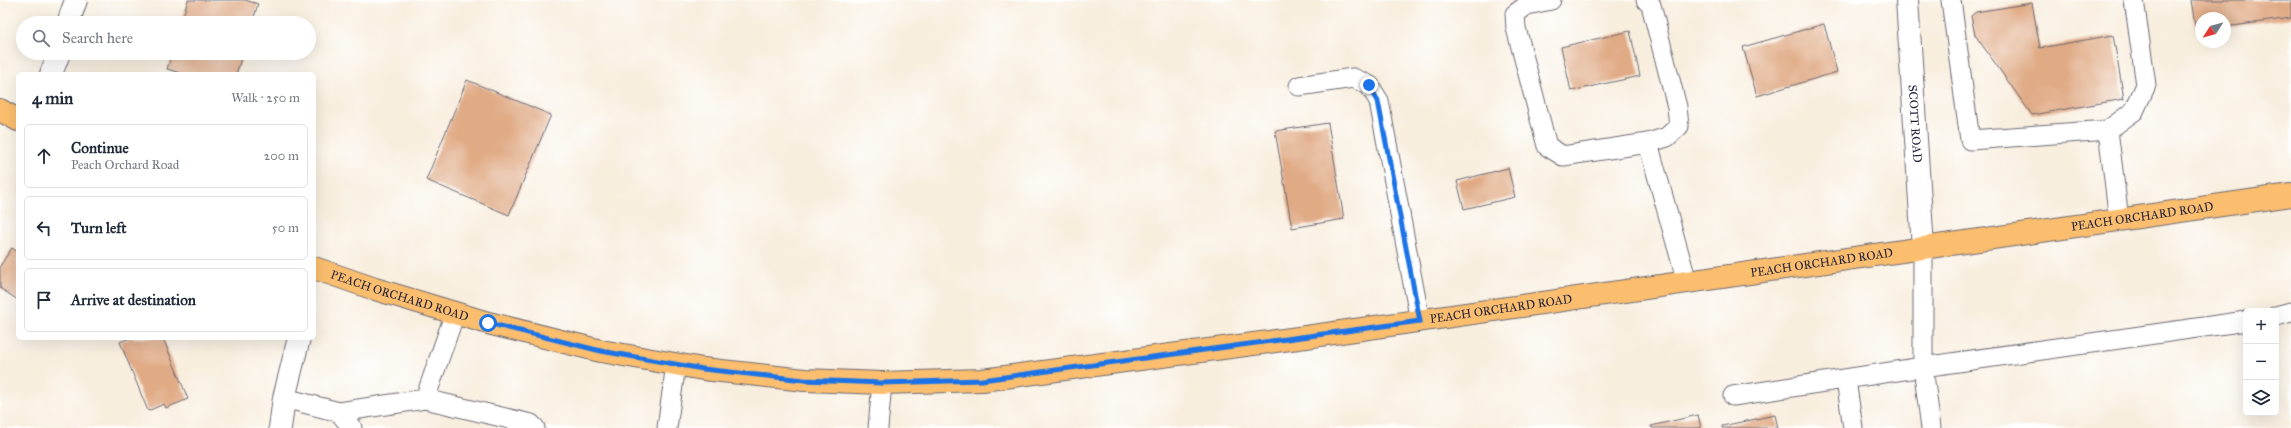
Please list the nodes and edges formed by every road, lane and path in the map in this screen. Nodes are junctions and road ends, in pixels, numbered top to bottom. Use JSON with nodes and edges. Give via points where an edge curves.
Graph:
{"nodes":[{"id":1,"x":76,"y":0,"type":"edge"},
{"id":2,"x":1551,"y":0,"type":"edge"},
{"id":3,"x":1646,"y":0,"type":"edge"},
{"id":4,"x":1908,"y":0,"type":"edge"},
{"id":5,"x":1951,"y":0,"type":"edge"},
{"id":6,"x":2134,"y":0,"type":"edge"},
{"id":7,"x":70,"y":16,"type":"edge"},
{"id":8,"x":56,"y":60,"type":"edge"},
{"id":9,"x":52,"y":72,"type":"edge"},
{"id":10,"x":1299,"y":86,"type":"dead end"},
{"id":11,"x":0,"y":110,"type":"edge"},
{"id":12,"x":16,"y":119,"type":"edge"},
{"id":13,"x":2108,"y":130,"type":"junction"},
{"id":14,"x":1648,"y":143,"type":"junction"},
{"id":15,"x":2291,"y":195,"type":"edge"},
{"id":16,"x":2119,"y":220,"type":"junction"},
{"id":17,"x":1923,"y":248,"type":"junction"},
{"id":18,"x":316,"y":269,"type":"edge"},
{"id":19,"x":1687,"y":282,"type":"junction"},
{"id":20,"x":2291,"y":312,"type":"edge"},
{"id":21,"x":455,"y":313,"type":"junction"},
{"id":22,"x":2279,"y":315,"type":"edge"},
{"id":23,"x":1420,"y":321,"type":"junction"},
{"id":24,"x":2243,"y":321,"type":"edge"},
{"id":25,"x":299,"y":340,"type":"edge"},
{"id":26,"x":676,"y":364,"type":"junction"},
{"id":27,"x":1923,"y":367,"type":"junction"},
{"id":28,"x":1846,"y":380,"type":"junction"},
{"id":29,"x":882,"y":383,"type":"junction"},
{"id":30,"x":1733,"y":396,"type":"dead end"},
{"id":31,"x":284,"y":398,"type":"junction"},
{"id":32,"x":425,"y":399,"type":"junction"},
{"id":33,"x":339,"y":412,"type":"junction"},
{"id":34,"x":280,"y":428,"type":"edge"},
{"id":35,"x":352,"y":428,"type":"edge"},
{"id":36,"x":535,"y":428,"type":"edge"},
{"id":37,"x":667,"y":428,"type":"edge"},
{"id":38,"x":878,"y":428,"type":"edge"},
{"id":39,"x":1853,"y":428,"type":"edge"},
{"id":40,"x":1932,"y":428,"type":"edge"}],
"edges":[{"from":1,"to":7,"type":"street"},
{"from":2,"to":14,"type":"lane","via":[[1526,5],[1515,14],[1516,28],[1547,146],[1563,156]]},
{"from":3,"to":14,"type":"lane","via":[[1650,5],[1675,100],[1679,126],[1667,136]]},
{"from":4,"to":17,"type":"street","name":"SCOTT ROAD"},
{"from":5,"to":13,"type":"lane","via":[[1970,140]]},
{"from":6,"to":13,"type":"lane","via":[[2146,85],[2134,110]]},
{"from":8,"to":9,"type":"street"},
{"from":10,"to":23,"type":"lane","via":[[1353,78],[1369,85],[1378,101]]},
{"from":11,"to":12,"type":"main road"},
{"from":13,"to":16,"type":"lane"},
{"from":14,"to":19,"type":"lane"},
{"from":15,"to":16,"type":"main road","name":"PEACH ORCHARD ROAD"},
{"from":16,"to":17,"type":"main road","name":"PEACH ORCHARD ROAD"},
{"from":17,"to":19,"type":"main road","name":"PEACH ORCHARD ROAD"},
{"from":17,"to":27,"type":"lane"},
{"from":18,"to":21,"type":"main road","name":"PEACH ORCHARD ROAD"},
{"from":19,"to":23,"type":"main road","name":"PEACH ORCHARD ROAD"},
{"from":20,"to":22,"type":"lane"},
{"from":21,"to":26,"type":"main road","name":"PEACH ORCHARD ROAD","via":[[601,351]]},
{"from":21,"to":32,"type":"lane"},
{"from":23,"to":29,"type":"main road","name":"PEACH ORCHARD ROAD","via":[[982,380]]},
{"from":24,"to":27,"type":"lane"},
{"from":25,"to":31,"type":"street"},
{"from":26,"to":29,"type":"main road","name":"PEACH ORCHARD ROAD","via":[[804,380]]},
{"from":26,"to":37,"type":"lane"},
{"from":27,"to":28,"type":"lane"},
{"from":27,"to":40,"type":"lane"},
{"from":28,"to":30,"type":"lane"},
{"from":28,"to":39,"type":"lane"},
{"from":29,"to":38,"type":"lane"},
{"from":31,"to":33,"type":"lane"},
{"from":31,"to":34,"type":"street"},
{"from":32,"to":33,"type":"lane"},
{"from":32,"to":36,"type":"lane","via":[[531,424]]},
{"from":33,"to":35,"type":"lane"}]}
